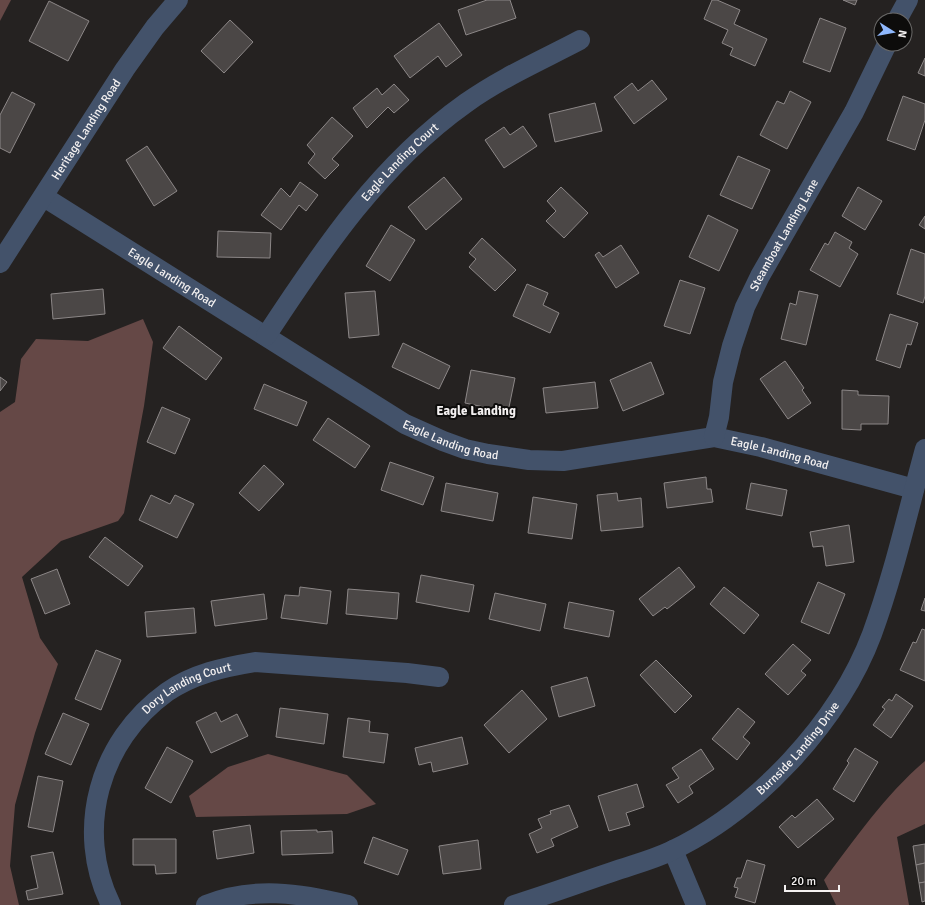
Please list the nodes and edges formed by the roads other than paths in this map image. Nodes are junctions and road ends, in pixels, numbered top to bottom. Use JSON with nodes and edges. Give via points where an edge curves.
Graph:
{"nodes":[{"id":1,"x":178,"y":0,"type":"edge"},
{"id":2,"x":908,"y":0,"type":"edge"},
{"id":3,"x":902,"y":12,"type":"edge"},
{"id":4,"x":580,"y":40,"type":"dead end"},
{"id":5,"x":883,"y":52,"type":"edge"},
{"id":6,"x":44,"y":197,"type":"junction"},
{"id":7,"x":0,"y":263,"type":"edge"},
{"id":8,"x":266,"y":336,"type":"junction"},
{"id":9,"x":714,"y":437,"type":"junction"},
{"id":10,"x":925,"y":449,"type":"edge"},
{"id":11,"x":914,"y":489,"type":"junction"},
{"id":12,"x":438,"y":677,"type":"dead end"},
{"id":13,"x":673,"y":850,"type":"junction"},
{"id":14,"x":111,"y":905,"type":"edge"},
{"id":15,"x":206,"y":905,"type":"edge"},
{"id":16,"x":348,"y":905,"type":"edge"},
{"id":17,"x":514,"y":905,"type":"edge"},
{"id":18,"x":696,"y":905,"type":"edge"}],
"edges":[{"from":1,"to":6,"type":"street","name":"Heritage Landing Road","via":[[125,69]]},
{"from":2,"to":3,"type":"street"},
{"from":4,"to":8,"type":"street","name":"Eagle Landing Court","via":[[489,88],[415,143],[360,202]]},
{"from":5,"to":9,"type":"street","name":"Steamboat Landing Lane","via":[[854,112],[760,276],[745,307],[723,382]]},
{"from":6,"to":7,"type":"street","name":"Heritage Landing Road"},
{"from":6,"to":8,"type":"street","name":"Eagle Landing Road"},
{"from":8,"to":9,"type":"street","name":"Eagle Landing Road","via":[[405,424],[443,441],[484,453],[529,460],[563,461]]},
{"from":9,"to":11,"type":"street","name":"Eagle Landing Road","via":[[761,447]]},
{"from":10,"to":11,"type":"street","name":"Burnside Landing Drive"},
{"from":11,"to":13,"type":"street","name":"Burnside Landing Drive","via":[[887,590],[871,635],[830,713],[801,750],[755,795],[709,829]]},
{"from":12,"to":14,"type":"street","name":"Dory Landing Court","via":[[407,672],[255,662],[209,672],[167,692],[143,714],[125,736],[106,770],[96,803],[94,857],[102,887]]},
{"from":13,"to":17,"type":"street","name":"Burnside Landing Drive"},
{"from":13,"to":18,"type":"street"},
{"from":15,"to":16,"type":"street","via":[[255,894],[282,893]]}]}
